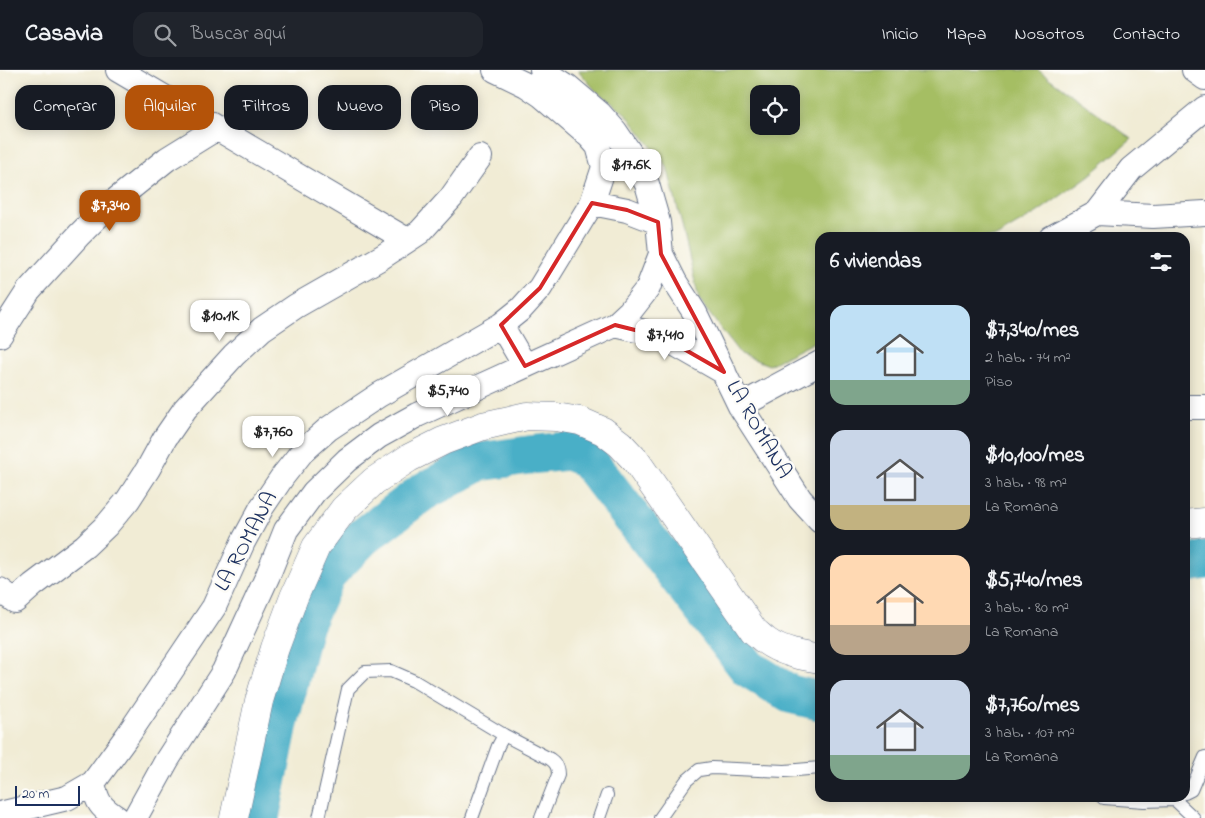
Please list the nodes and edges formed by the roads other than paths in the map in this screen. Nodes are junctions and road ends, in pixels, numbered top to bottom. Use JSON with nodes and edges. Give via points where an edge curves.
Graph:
{"nodes":[{"id":1,"x":118,"y":70,"type":"edge"},
{"id":2,"x":495,"y":70,"type":"edge"},
{"id":3,"x":1194,"y":70,"type":"edge"},
{"id":4,"x":531,"y":75,"type":"edge"},
{"id":5,"x":1205,"y":78,"type":"edge"},
{"id":6,"x":1205,"y":108,"type":"edge"},
{"id":7,"x":217,"y":128,"type":"junction"},
{"id":8,"x":607,"y":138,"type":"junction"},
{"id":9,"x":480,"y":156,"type":"dead end"},
{"id":10,"x":592,"y":203,"type":"junction"},
{"id":11,"x":1097,"y":213,"type":"junction"},
{"id":12,"x":1205,"y":213,"type":"edge"},
{"id":13,"x":658,"y":222,"type":"junction"},
{"id":14,"x":1063,"y":232,"type":"edge"},
{"id":15,"x":407,"y":240,"type":"junction"},
{"id":16,"x":661,"y":254,"type":"junction"},
{"id":17,"x":501,"y":325,"type":"junction"},
{"id":18,"x":614,"y":325,"type":"junction"},
{"id":19,"x":0,"y":335,"type":"edge"},
{"id":20,"x":525,"y":366,"type":"junction"},
{"id":21,"x":815,"y":366,"type":"edge"},
{"id":22,"x":724,"y":372,"type":"junction"},
{"id":23,"x":740,"y":406,"type":"junction"},
{"id":24,"x":1205,"y":406,"type":"edge"},
{"id":25,"x":1190,"y":407,"type":"edge"},
{"id":26,"x":815,"y":516,"type":"edge"},
{"id":27,"x":1205,"y":522,"type":"edge"},
{"id":28,"x":1190,"y":524,"type":"edge"},
{"id":29,"x":0,"y":590,"type":"edge"},
{"id":30,"x":815,"y":658,"type":"edge"},
{"id":31,"x":504,"y":735,"type":"junction"},
{"id":32,"x":1205,"y":756,"type":"edge"},
{"id":33,"x":815,"y":768,"type":"edge"},
{"id":34,"x":93,"y":783,"type":"junction"},
{"id":35,"x":1190,"y":791,"type":"edge"},
{"id":36,"x":607,"y":795,"type":"dead end"},
{"id":37,"x":1183,"y":802,"type":"edge"},
{"id":38,"x":7,"y":808,"type":"edge"},
{"id":39,"x":49,"y":818,"type":"edge"},
{"id":40,"x":116,"y":818,"type":"edge"},
{"id":41,"x":135,"y":818,"type":"edge"},
{"id":42,"x":234,"y":818,"type":"edge"},
{"id":43,"x":319,"y":818,"type":"edge"},
{"id":44,"x":472,"y":818,"type":"edge"},
{"id":45,"x":540,"y":818,"type":"edge"},
{"id":46,"x":599,"y":818,"type":"edge"},
{"id":47,"x":660,"y":818,"type":"edge"},
{"id":48,"x":1194,"y":818,"type":"edge"}],
"edges":[{"from":1,"to":7,"type":"street"},
{"from":2,"to":4,"type":"street"},
{"from":3,"to":5,"type":"street"},
{"from":4,"to":8,"type":"street","via":[[541,95],[590,137]]},
{"from":6,"to":11,"type":"street","via":[[1131,169]]},
{"from":7,"to":15,"type":"street"},
{"from":7,"to":19,"type":"street","via":[[167,159],[107,207],[29,290]]},
{"from":8,"to":10,"type":"street","name":"LA ROMANA","via":[[604,166]]},
{"from":8,"to":13,"type":"street","name":"LA ROMANA","via":[[630,153],[647,184]]},
{"from":9,"to":15,"type":"street","via":[[451,198],[420,232]]},
{"from":10,"to":13,"type":"street","via":[[627,210]]},
{"from":10,"to":17,"type":"street","name":"LA ROMANA","via":[[540,288]]},
{"from":11,"to":12,"type":"street","via":[[1154,216]]},
{"from":11,"to":14,"type":"street"},
{"from":13,"to":16,"type":"street","name":"LA ROMANA"},
{"from":15,"to":29,"type":"street","via":[[262,329],[185,409],[128,500],[107,525],[15,601]]},
{"from":16,"to":18,"type":"street","name":"LA ROMANA","via":[[648,288]]},
{"from":16,"to":22,"type":"street","name":"LA ROMANA"},
{"from":17,"to":20,"type":"street"},
{"from":17,"to":34,"type":"street","name":"LA ROMANA","via":[[379,395],[328,429],[302,452],[262,507],[214,607]]},
{"from":18,"to":20,"type":"street","name":"LA ROMANA"},
{"from":18,"to":22,"type":"street","via":[[662,337]]},
{"from":20,"to":41,"type":"street","name":"LA ROMANA","via":[[417,415],[379,436],[347,460],[314,492],[286,530],[224,671],[167,760]]},
{"from":21,"to":23,"type":"street"},
{"from":22,"to":23,"type":"street","name":"LA ROMANA"},
{"from":23,"to":26,"type":"street","name":"LA ROMANA","via":[[800,499]]},
{"from":24,"to":25,"type":"street"},
{"from":27,"to":28,"type":"street"},
{"from":30,"to":42,"type":"street","via":[[781,649],[754,631],[636,461],[609,435],[580,421],[556,418],[527,416],[483,426],[409,458],[374,481],[344,509],[316,547],[294,596],[259,701]]},
{"from":31,"to":43,"type":"lane","via":[[414,681],[390,671],[365,672],[348,689]]},
{"from":31,"to":44,"type":"lane"},
{"from":31,"to":45,"type":"lane","via":[[550,758],[558,768]]},
{"from":32,"to":35,"type":"lane"},
{"from":33,"to":47,"type":"lane","via":[[699,770],[686,781]]},
{"from":34,"to":38,"type":"street","name":"LA ROMANA","via":[[67,798]]},
{"from":34,"to":40,"type":"street","via":[[96,797],[104,810]]},
{"from":36,"to":46,"type":"lane"},
{"from":37,"to":48,"type":"lane"},
{"from":38,"to":39,"type":"street","name":"LA ROMANA"}]}
